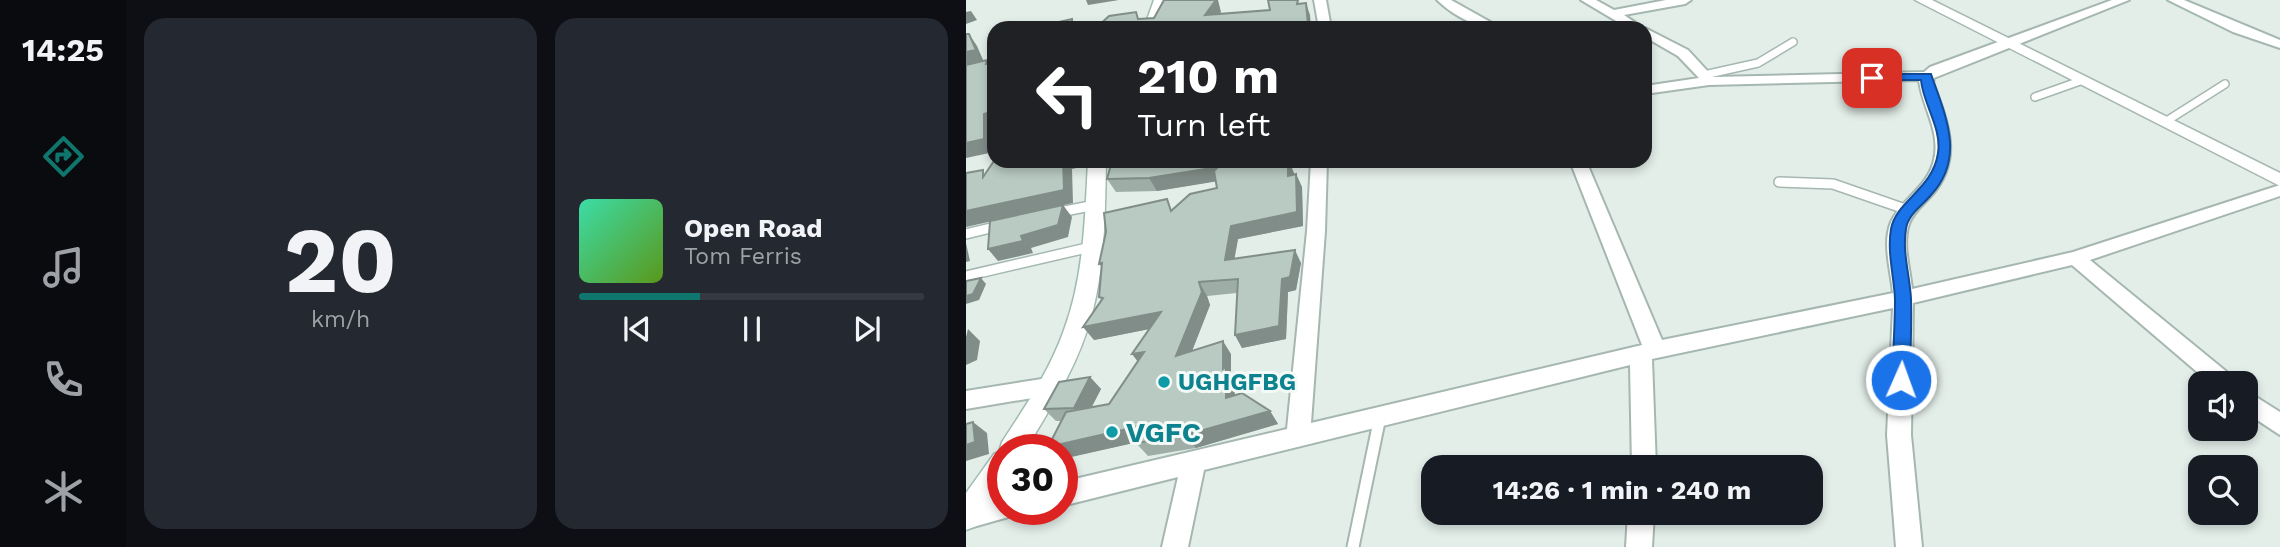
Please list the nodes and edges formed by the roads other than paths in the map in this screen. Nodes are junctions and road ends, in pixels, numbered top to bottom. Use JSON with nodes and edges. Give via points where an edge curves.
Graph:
{"nodes":[{"id":1,"x":1161,"y":0,"type":"edge"},
{"id":2,"x":1320,"y":0,"type":"edge"},
{"id":3,"x":1443,"y":0,"type":"edge"},
{"id":4,"x":1587,"y":0,"type":"edge"},
{"id":5,"x":1685,"y":0,"type":"edge"},
{"id":6,"x":1922,"y":0,"type":"edge"},
{"id":7,"x":2123,"y":0,"type":"edge"},
{"id":8,"x":2174,"y":0,"type":"edge"},
{"id":9,"x":1612,"y":14,"type":"junction"},
{"id":10,"x":1154,"y":21,"type":"edge"},
{"id":11,"x":1324,"y":21,"type":"edge"},
{"id":12,"x":1476,"y":21,"type":"edge"},
{"id":13,"x":1624,"y":21,"type":"edge"},
{"id":14,"x":1652,"y":36,"type":"edge"},
{"id":15,"x":1793,"y":42,"type":"dead end"},
{"id":16,"x":2008,"y":42,"type":"junction"},
{"id":17,"x":2280,"y":44,"type":"edge"},
{"id":18,"x":1927,"y":76,"type":"junction"},
{"id":19,"x":1706,"y":78,"type":"junction"},
{"id":20,"x":2083,"y":80,"type":"junction"},
{"id":21,"x":2225,"y":84,"type":"dead end"},
{"id":22,"x":1652,"y":89,"type":"edge"},
{"id":23,"x":2035,"y":97,"type":"dead end"},
{"id":24,"x":2165,"y":122,"type":"junction"},
{"id":25,"x":1097,"y":168,"type":"edge"},
{"id":26,"x":1319,"y":168,"type":"edge"},
{"id":27,"x":1581,"y":168,"type":"edge"},
{"id":28,"x":2280,"y":180,"type":"edge"},
{"id":29,"x":1779,"y":182,"type":"dead end"},
{"id":30,"x":2280,"y":190,"type":"edge"},
{"id":31,"x":1095,"y":205,"type":"junction"},
{"id":32,"x":1908,"y":210,"type":"junction"},
{"id":33,"x":1043,"y":216,"type":"edge"},
{"id":34,"x":1008,"y":224,"type":"edge"},
{"id":35,"x":966,"y":234,"type":"edge"},
{"id":36,"x":1091,"y":247,"type":"junction"},
{"id":37,"x":2075,"y":258,"type":"junction"},
{"id":38,"x":966,"y":276,"type":"edge"},
{"id":39,"x":1903,"y":298,"type":"junction"},
{"id":40,"x":1648,"y":352,"type":"junction"},
{"id":41,"x":2211,"y":371,"type":"edge"},
{"id":42,"x":1048,"y":387,"type":"junction"},
{"id":43,"x":966,"y":400,"type":"edge"},
{"id":44,"x":2258,"y":409,"type":"edge"},
{"id":45,"x":1380,"y":417,"type":"junction"},
{"id":46,"x":2280,"y":425,"type":"edge"},
{"id":47,"x":1020,"y":434,"type":"edge"},
{"id":48,"x":1298,"y":437,"type":"junction"},
{"id":49,"x":1644,"y":455,"type":"edge"},
{"id":50,"x":1194,"y":462,"type":"junction"},
{"id":51,"x":987,"y":486,"type":"edge"},
{"id":52,"x":1078,"y":490,"type":"edge"},
{"id":53,"x":987,"y":512,"type":"edge"},
{"id":54,"x":966,"y":517,"type":"edge"},
{"id":55,"x":1640,"y":525,"type":"edge"},
{"id":56,"x":1639,"y":546,"type":"edge"},
{"id":57,"x":1175,"y":547,"type":"edge"},
{"id":58,"x":1353,"y":547,"type":"edge"},
{"id":59,"x":1909,"y":547,"type":"edge"}],
"edges":[{"from":1,"to":10,"type":"main road"},
{"from":2,"to":11,"type":"street"},
{"from":3,"to":12,"type":"street"},
{"from":4,"to":9,"type":"street"},
{"from":5,"to":9,"type":"street"},
{"from":6,"to":16,"type":"main road"},
{"from":7,"to":16,"type":"street"},
{"from":8,"to":17,"type":"street"},
{"from":9,"to":13,"type":"street"},
{"from":14,"to":19,"type":"street","via":[[1684,53]]},
{"from":15,"to":19,"type":"lane","via":[[1758,63]]},
{"from":16,"to":18,"type":"street"},
{"from":16,"to":20,"type":"main road"},
{"from":18,"to":19,"type":"street"},
{"from":18,"to":32,"type":"street","via":[[1945,152],[1929,190]]},
{"from":19,"to":22,"type":"street"},
{"from":20,"to":23,"type":"lane"},
{"from":20,"to":24,"type":"main road"},
{"from":21,"to":24,"type":"lane"},
{"from":24,"to":28,"type":"main road"},
{"from":25,"to":31,"type":"main road"},
{"from":26,"to":48,"type":"street"},
{"from":27,"to":40,"type":"street"},
{"from":29,"to":32,"type":"lane","via":[[1833,184]]},
{"from":30,"to":37,"type":"street"},
{"from":31,"to":33,"type":"lane"},
{"from":31,"to":36,"type":"main road"},
{"from":32,"to":39,"type":"street","via":[[1898,229]]},
{"from":34,"to":35,"type":"lane"},
{"from":36,"to":38,"type":"lane"},
{"from":36,"to":42,"type":"main road","via":[[1076,330]]},
{"from":37,"to":39,"type":"street"},
{"from":37,"to":41,"type":"street"},
{"from":39,"to":40,"type":"street"},
{"from":39,"to":59,"type":"street","via":[[1899,435]]},
{"from":40,"to":45,"type":"street"},
{"from":40,"to":49,"type":"street"},
{"from":42,"to":43,"type":"street"},
{"from":42,"to":47,"type":"main road"},
{"from":44,"to":46,"type":"street"},
{"from":45,"to":48,"type":"street"},
{"from":45,"to":58,"type":"lane"},
{"from":48,"to":50,"type":"street"},
{"from":50,"to":52,"type":"street"},
{"from":50,"to":57,"type":"street"},
{"from":51,"to":54,"type":"main road"},
{"from":53,"to":54,"type":"street"},
{"from":55,"to":56,"type":"street"}]}
